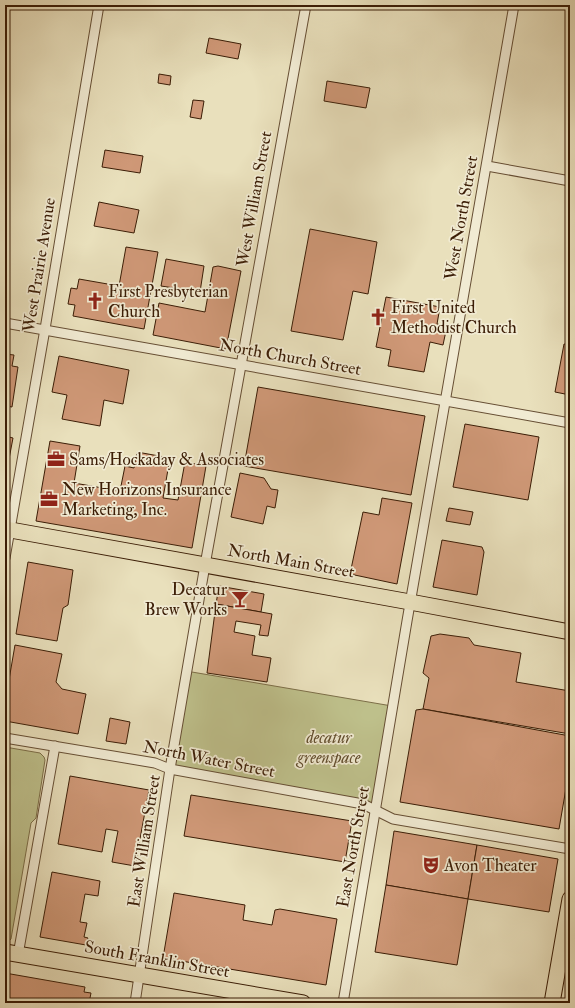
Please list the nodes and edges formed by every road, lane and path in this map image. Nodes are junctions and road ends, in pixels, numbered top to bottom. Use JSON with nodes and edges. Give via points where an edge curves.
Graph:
{"nodes":[{"id":1,"x":99,"y":5,"type":"edge"},
{"id":2,"x":306,"y":5,"type":"edge"},
{"id":3,"x":514,"y":5,"type":"edge"},
{"id":4,"x":487,"y":166,"type":"junction"},
{"id":5,"x":570,"y":181,"type":"edge"},
{"id":6,"x":5,"y":323,"type":"edge"},
{"id":7,"x":45,"y":330,"type":"junction"},
{"id":8,"x":240,"y":364,"type":"junction"},
{"id":9,"x":445,"y":401,"type":"junction"},
{"id":10,"x":570,"y":423,"type":"edge"},
{"id":11,"x":7,"y":530,"type":"edge"},
{"id":12,"x":5,"y":558,"type":"edge"},
{"id":13,"x":205,"y":565,"type":"junction"},
{"id":14,"x":410,"y":602,"type":"junction"},
{"id":15,"x":570,"y":632,"type":"edge"},
{"id":16,"x":5,"y":738,"type":"edge"},
{"id":17,"x":55,"y":746,"type":"junction"},
{"id":18,"x":170,"y":769,"type":"junction"},
{"id":19,"x":375,"y":810,"type":"junction"},
{"id":20,"x":570,"y":849,"type":"edge"},
{"id":21,"x":570,"y":899,"type":"edge"},
{"id":22,"x":12,"y":954,"type":"edge"},
{"id":23,"x":139,"y":975,"type":"junction"},
{"id":24,"x":135,"y":1003,"type":"edge"},
{"id":25,"x":303,"y":1003,"type":"edge"},
{"id":26,"x":343,"y":1003,"type":"edge"},
{"id":27,"x":552,"y":1003,"type":"edge"}],
"edges":[{"from":1,"to":7,"type":"street","name":"West Prairie Avenue"},
{"from":2,"to":8,"type":"street","name":"West William Street"},
{"from":3,"to":4,"type":"street","name":"West North Street"},
{"from":4,"to":5,"type":"street"},
{"from":4,"to":9,"type":"street","name":"West North Street"},
{"from":6,"to":7,"type":"street","name":"North Church Street"},
{"from":7,"to":8,"type":"street","name":"North Church Street"},
{"from":7,"to":11,"type":"street","name":"West Prairie Avenue"},
{"from":8,"to":9,"type":"street","name":"North Church Street"},
{"from":8,"to":13,"type":"street","name":"West William Street"},
{"from":9,"to":10,"type":"street","name":"North Church Street"},
{"from":9,"to":14,"type":"street","name":"West North Street"},
{"from":11,"to":12,"type":"street","name":"West Prairie Avenue"},
{"from":11,"to":13,"type":"main road","name":"North Main Street"},
{"from":13,"to":14,"type":"main road","name":"North Main Street"},
{"from":13,"to":18,"type":"street","name":"East William Street"},
{"from":14,"to":15,"type":"main road","name":"North Main Street"},
{"from":14,"to":19,"type":"street","name":"East North Street"},
{"from":16,"to":17,"type":"street","name":"North Water Street"},
{"from":17,"to":18,"type":"street","name":"North Water Street","via":[[154,763]]},
{"from":17,"to":22,"type":"street"},
{"from":18,"to":19,"type":"street","name":"North Water Street","via":[[363,804]]},
{"from":18,"to":23,"type":"street","name":"East William Street"},
{"from":19,"to":20,"type":"street","name":"North Water Street","via":[[393,819]]},
{"from":19,"to":26,"type":"street","name":"East North Street"},
{"from":21,"to":27,"type":"main road"},
{"from":22,"to":23,"type":"main road","name":"South Franklin Street"},
{"from":23,"to":24,"type":"street","name":"East William Street"},
{"from":23,"to":25,"type":"main road","name":"South Franklin Street"}]}
